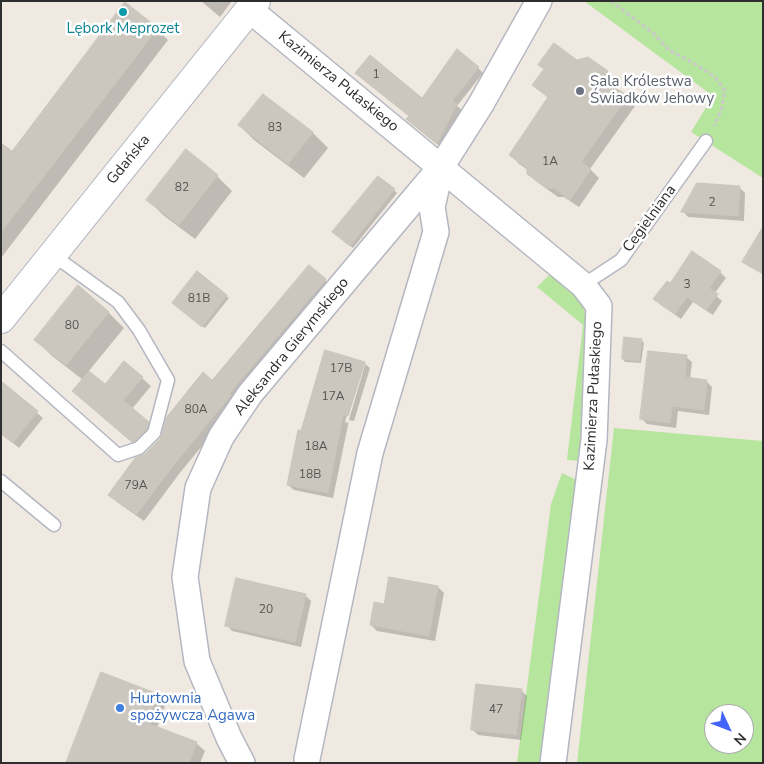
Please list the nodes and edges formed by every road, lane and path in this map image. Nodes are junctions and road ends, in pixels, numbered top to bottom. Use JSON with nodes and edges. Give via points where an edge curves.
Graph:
{"nodes":[{"id":1,"x":539,"y":1,"type":"edge"},
{"id":2,"x":610,"y":1,"type":"edge"},
{"id":3,"x":253,"y":6,"type":"edge"},
{"id":4,"x":706,"y":141,"type":"joint"},
{"id":5,"x":442,"y":167,"type":"junction"},
{"id":6,"x":53,"y":254,"type":"junction"},
{"id":7,"x":583,"y":285,"type":"junction"},
{"id":8,"x":1,"y":319,"type":"edge"},
{"id":9,"x":1,"y":351,"type":"edge"},
{"id":10,"x":1,"y":481,"type":"edge"},
{"id":11,"x":54,"y":525,"type":"dead end"},
{"id":12,"x":307,"y":759,"type":"dead end"},
{"id":13,"x":242,"y":763,"type":"edge"},
{"id":14,"x":553,"y":763,"type":"edge"}],
"edges":[{"from":1,"to":5,"type":"street","name":"Aleksandra Gierymskiego","via":[[482,104]]},
{"from":2,"to":4,"type":"path","via":[[654,33],[669,50],[715,77],[725,91],[722,111]]},
{"from":3,"to":5,"type":"street","name":"Kazimierza Pułaskiego"},
{"from":3,"to":6,"type":"main road","name":"Gdańska"},
{"from":4,"to":7,"type":"lane","name":"Cegielniana","via":[[621,260]]},
{"from":5,"to":7,"type":"street","name":"Kazimierza Pułaskiego"},
{"from":5,"to":12,"type":"street","via":[[432,207],[436,232],[370,454]]},
{"from":5,"to":13,"type":"street","name":"Aleksandra Gierymskiego","via":[[250,394],[221,437],[198,488],[185,578],[197,661]]},
{"from":6,"to":8,"type":"main road","name":"Gdańska"},
{"from":6,"to":9,"type":"lane","via":[[118,302],[140,330],[168,380],[154,433],[139,448],[118,455]]},
{"from":7,"to":14,"type":"street","name":"Kazimierza Pułaskiego","via":[[599,306],[594,440]]},
{"from":10,"to":11,"type":"lane"}]}
